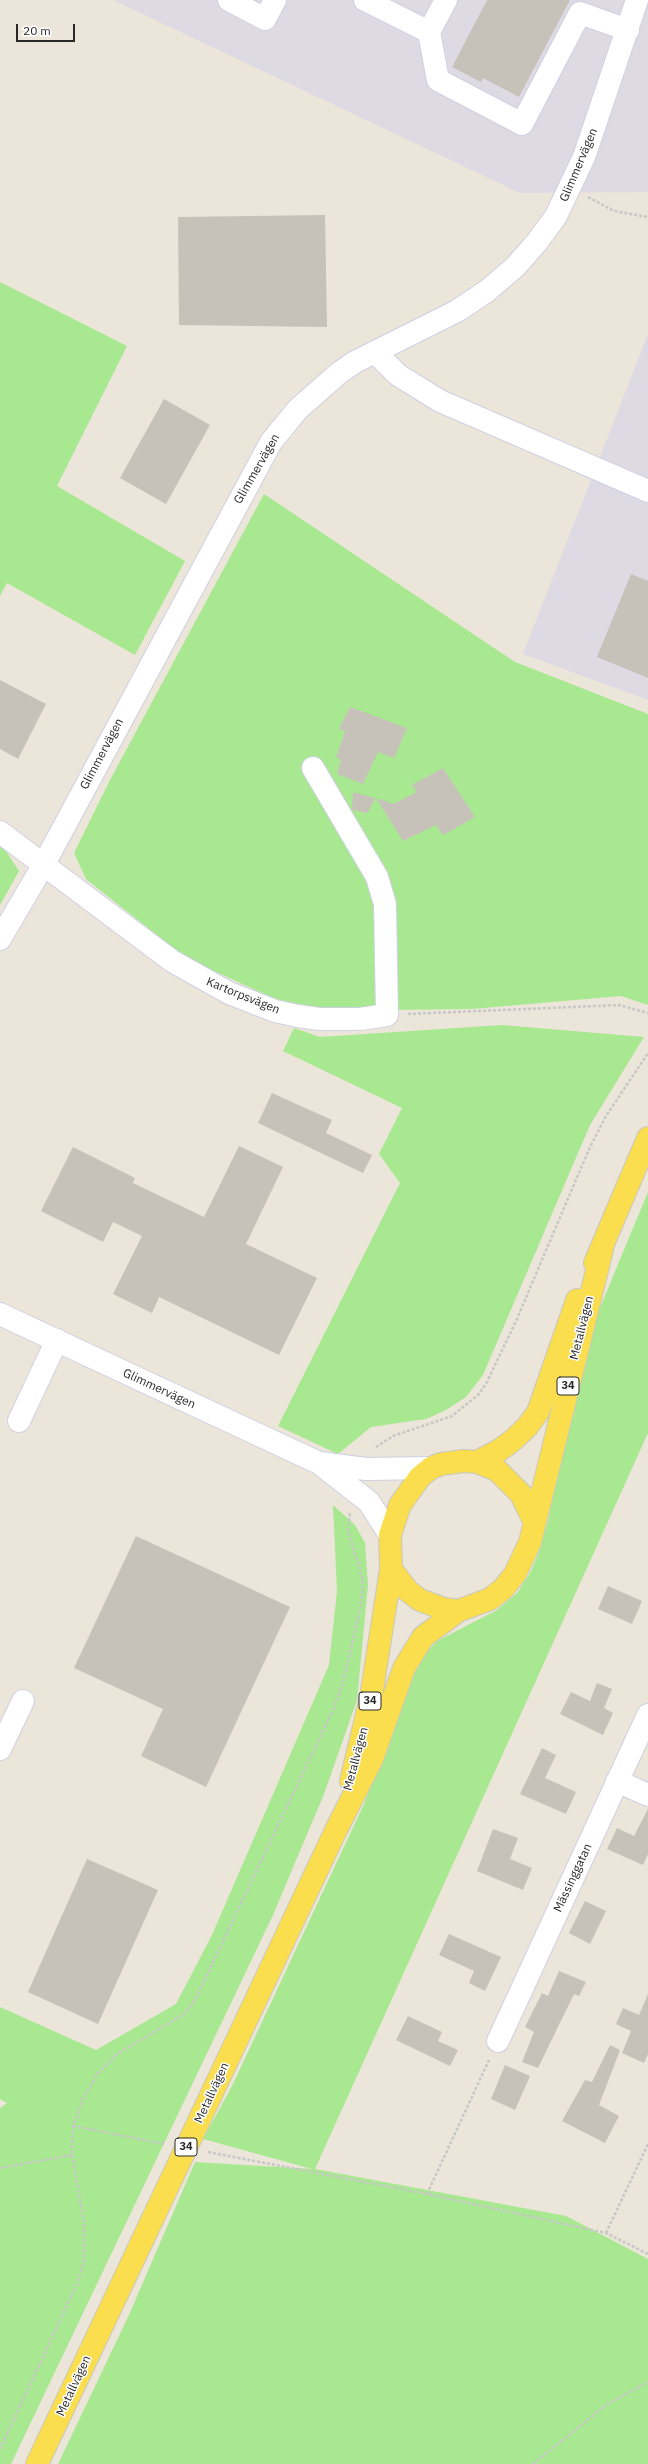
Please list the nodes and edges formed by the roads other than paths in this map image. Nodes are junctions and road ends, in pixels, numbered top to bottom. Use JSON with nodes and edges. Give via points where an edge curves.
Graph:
{"nodes":[{"id":1,"x":229,"y":0,"type":"edge"},
{"id":2,"x":274,"y":0,"type":"edge"},
{"id":3,"x":365,"y":0,"type":"edge"},
{"id":4,"x":446,"y":0,"type":"edge"},
{"id":5,"x":637,"y":0,"type":"edge"},
{"id":6,"x":584,"y":6,"type":"edge"},
{"id":7,"x":628,"y":30,"type":"junction"},
{"id":8,"x":429,"y":32,"type":"junction"},
{"id":9,"x":375,"y":352,"type":"junction"},
{"id":10,"x":648,"y":491,"type":"edge"},
{"id":11,"x":313,"y":768,"type":"dead end"},
{"id":12,"x":0,"y":832,"type":"edge"},
{"id":13,"x":44,"y":864,"type":"junction"},
{"id":14,"x":0,"y":939,"type":"edge"},
{"id":15,"x":648,"y":1138,"type":"edge"},
{"id":16,"x":602,"y":1250,"type":"junction"},
{"id":17,"x":0,"y":1314,"type":"edge"},
{"id":18,"x":57,"y":1340,"type":"junction"},
{"id":19,"x":20,"y":1421,"type":"dead end"},
{"id":20,"x":477,"y":1462,"type":"junction"},
{"id":21,"x":319,"y":1463,"type":"junction"},
{"id":22,"x":431,"y":1468,"type":"junction"},
{"id":23,"x":534,"y":1521,"type":"junction"},
{"id":24,"x":390,"y":1535,"type":"junction"},
{"id":25,"x":391,"y":1569,"type":"junction"},
{"id":26,"x":458,"y":1611,"type":"junction"},
{"id":27,"x":23,"y":1701,"type":"dead end"},
{"id":28,"x":648,"y":1715,"type":"edge"},
{"id":29,"x":0,"y":1749,"type":"edge"},
{"id":30,"x":617,"y":1781,"type":"junction"},
{"id":31,"x":648,"y":1795,"type":"edge"},
{"id":32,"x":336,"y":1830,"type":"junction"},
{"id":33,"x":498,"y":2042,"type":"road end"},
{"id":34,"x":37,"y":2464,"type":"edge"}],
"edges":[{"from":1,"to":2,"type":"street","via":[[265,19]]},
{"from":3,"to":8,"type":"street"},
{"from":4,"to":8,"type":"street"},
{"from":5,"to":7,"type":"street","name":"Glimmervägen"},
{"from":6,"to":7,"type":"street"},
{"from":6,"to":8,"type":"street","via":[[522,124],[438,80]]},
{"from":7,"to":9,"type":"street","name":"Glimmervägen","via":[[584,158],[556,216],[537,242],[515,267],[487,291],[457,310]]},
{"from":9,"to":10,"type":"street","via":[[398,375],[440,401]]},
{"from":9,"to":13,"type":"street","name":"Glimmervägen","via":[[356,362],[320,389],[271,442]]},
{"from":11,"to":13,"type":"street","name":"Kartorpsvägen","via":[[378,877],[385,904],[387,1015],[360,1019],[319,1019],[275,1011],[229,993],[172,961]]},
{"from":12,"to":13,"type":"street","name":"Kartorpsvägen"},
{"from":13,"to":14,"type":"street","name":"Glimmervägen"},
{"from":15,"to":16,"type":"main road","name":"Metallvägen","number":"34"},
{"from":16,"to":20,"type":"main road","name":"Metallvägen","number":"34","via":[[573,1311],[538,1412],[512,1441]]},
{"from":16,"to":23,"type":"main road","name":"Metallvägen","number":"34"},
{"from":17,"to":18,"type":"street","name":"Glimmervägen"},
{"from":18,"to":19,"type":"street"},
{"from":18,"to":21,"type":"street","name":"Glimmervägen"},
{"from":20,"to":22,"type":"main road","number":"34","via":[[451,1462]]},
{"from":20,"to":23,"type":"main road","number":"34","via":[[497,1470],[514,1485],[528,1506]]},
{"from":21,"to":22,"type":"street","name":"Glimmervägen","via":[[366,1469]]},
{"from":21,"to":24,"type":"street","name":"Glimmervägen","via":[[358,1492],[378,1513]]},
{"from":22,"to":24,"type":"main road","number":"34","via":[[409,1490],[400,1505]]},
{"from":23,"to":26,"type":"main road","number":"34","via":[[524,1559],[516,1574],[503,1589],[480,1604]]},
{"from":24,"to":25,"type":"main road","number":"34"},
{"from":25,"to":26,"type":"main road","number":"34","via":[[408,1592],[420,1600]]},
{"from":25,"to":32,"type":"main road","name":"Metallvägen","number":"34","via":[[371,1697],[358,1757]]},
{"from":26,"to":32,"type":"main road","name":"Metallvägen","number":"34","via":[[423,1637],[415,1648],[404,1668],[372,1759]]},
{"from":27,"to":29,"type":"street"},
{"from":28,"to":30,"type":"street","name":"Mässinggatan"},
{"from":30,"to":31,"type":"street"},
{"from":30,"to":33,"type":"street","name":"Mässinggatan"},
{"from":32,"to":34,"type":"main road","name":"Metallvägen","number":"34"}]}
